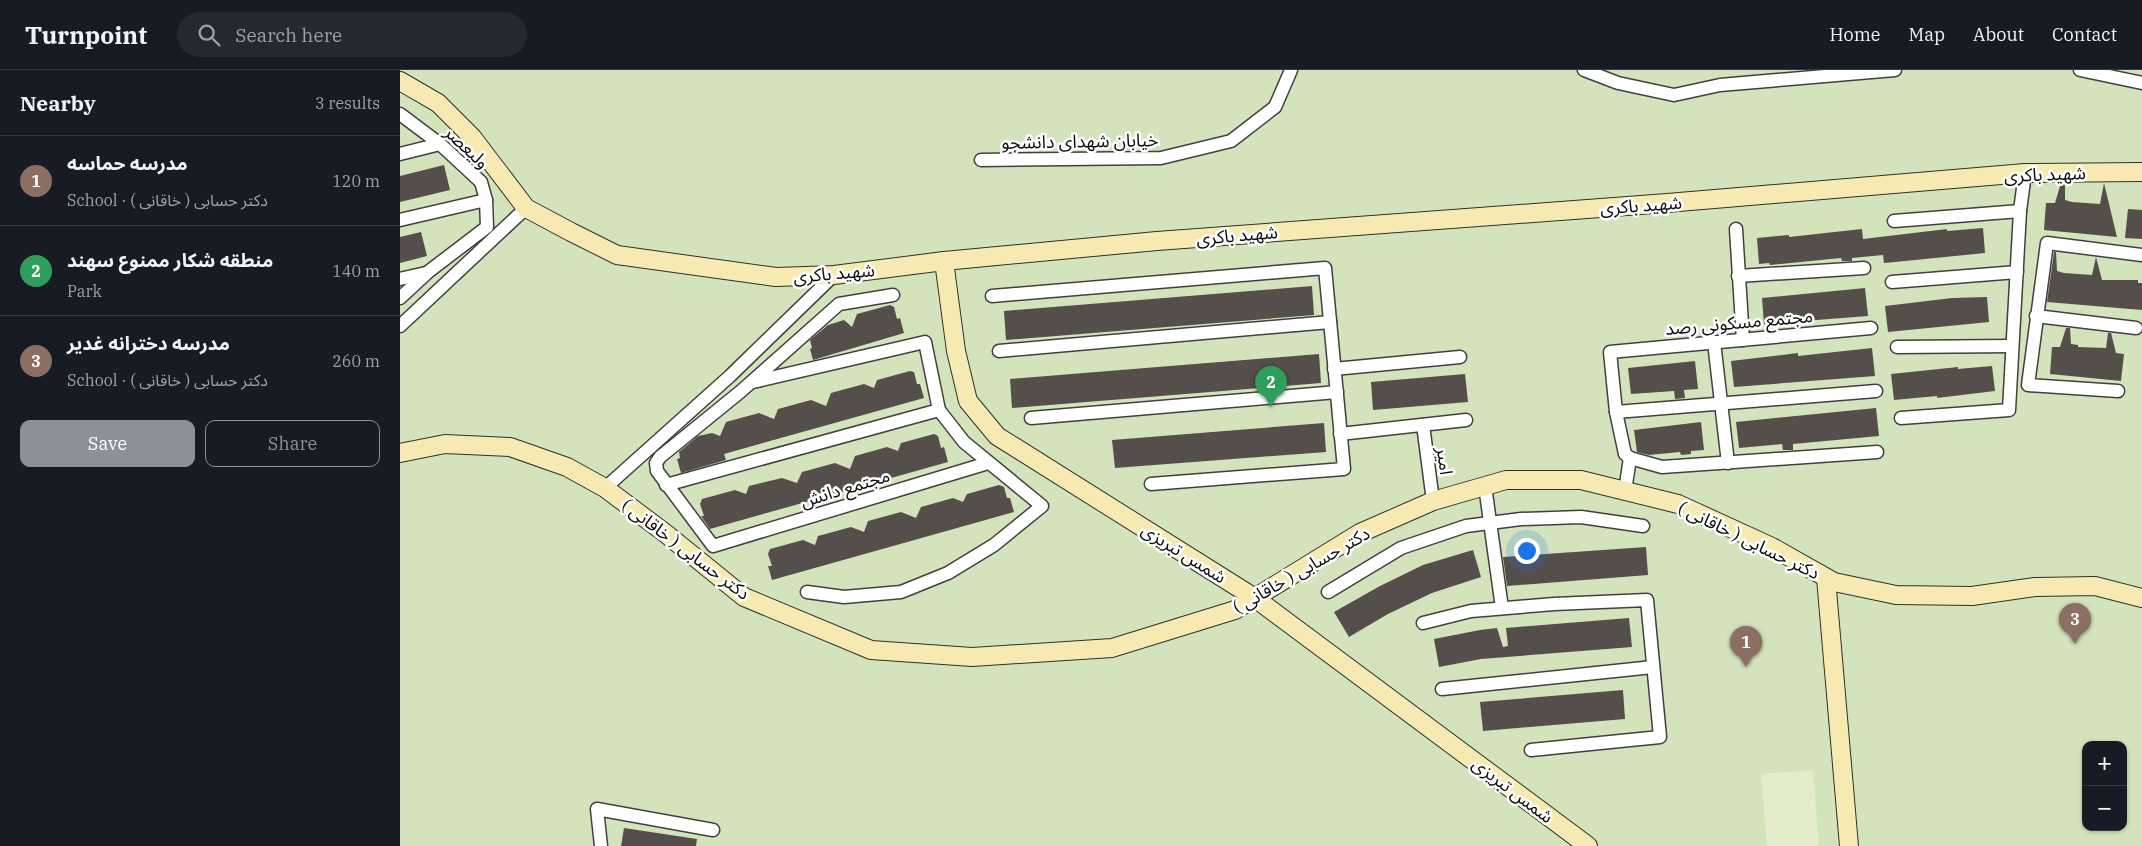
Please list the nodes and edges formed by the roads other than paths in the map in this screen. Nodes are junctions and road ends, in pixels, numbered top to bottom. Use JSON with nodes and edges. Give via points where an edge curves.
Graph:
{"nodes":[{"id":1,"x":1291,"y":70,"type":"edge"},
{"id":2,"x":1584,"y":70,"type":"edge"},
{"id":3,"x":1895,"y":70,"type":"edge"},
{"id":4,"x":2080,"y":70,"type":"edge"},
{"id":5,"x":400,"y":82,"type":"edge"},
{"id":6,"x":2142,"y":82,"type":"edge"},
{"id":7,"x":400,"y":114,"type":"edge"},
{"id":8,"x":440,"y":144,"type":"junction"},
{"id":9,"x":400,"y":154,"type":"edge"},
{"id":10,"x":981,"y":160,"type":"dead end"},
{"id":11,"x":2142,"y":172,"type":"edge"},
{"id":12,"x":2025,"y":174,"type":"junction"},
{"id":13,"x":486,"y":200,"type":"junction"},
{"id":14,"x":526,"y":208,"type":"junction"},
{"id":15,"x":2020,"y":211,"type":"junction"},
{"id":16,"x":400,"y":220,"type":"edge"},
{"id":17,"x":1894,"y":221,"type":"dead end"},
{"id":18,"x":1736,"y":229,"type":"dead end"},
{"id":19,"x":2142,"y":256,"type":"edge"},
{"id":20,"x":944,"y":261,"type":"junction"},
{"id":21,"x":1864,"y":268,"type":"dead end"},
{"id":22,"x":428,"y":272,"type":"junction"},
{"id":23,"x":2017,"y":272,"type":"junction"},
{"id":24,"x":834,"y":276,"type":"junction"},
{"id":25,"x":1738,"y":276,"type":"junction"},
{"id":26,"x":400,"y":279,"type":"edge"},
{"id":27,"x":1892,"y":282,"type":"dead end"},
{"id":28,"x":893,"y":295,"type":"dead end"},
{"id":29,"x":992,"y":296,"type":"dead end"},
{"id":30,"x":400,"y":298,"type":"edge"},
{"id":31,"x":2036,"y":316,"type":"junction"},
{"id":32,"x":1330,"y":322,"type":"junction"},
{"id":33,"x":400,"y":326,"type":"edge"},
{"id":34,"x":1871,"y":328,"type":"dead end"},
{"id":35,"x":2136,"y":328,"type":"dead end"},
{"id":36,"x":1743,"y":340,"type":"junction"},
{"id":37,"x":1714,"y":342,"type":"junction"},
{"id":38,"x":2012,"y":346,"type":"junction"},
{"id":39,"x":1897,"y":347,"type":"dead end"},
{"id":40,"x":999,"y":352,"type":"dead end"},
{"id":41,"x":1460,"y":357,"type":"dead end"},
{"id":42,"x":1334,"y":369,"type":"junction"},
{"id":43,"x":730,"y":376,"type":"junction"},
{"id":44,"x":750,"y":383,"type":"junction"},
{"id":45,"x":1876,"y":391,"type":"dead end"},
{"id":46,"x":2118,"y":391,"type":"dead end"},
{"id":47,"x":740,"y":392,"type":"junction"},
{"id":48,"x":1337,"y":392,"type":"junction"},
{"id":49,"x":1720,"y":404,"type":"junction"},
{"id":50,"x":939,"y":410,"type":"junction"},
{"id":51,"x":1616,"y":412,"type":"junction"},
{"id":52,"x":1031,"y":418,"type":"dead end"},
{"id":53,"x":1901,"y":418,"type":"dead end"},
{"id":54,"x":1466,"y":420,"type":"dead end"},
{"id":55,"x":1423,"y":425,"type":"junction"},
{"id":56,"x":1340,"y":434,"type":"junction"},
{"id":57,"x":400,"y":452,"type":"edge"},
{"id":58,"x":1877,"y":452,"type":"dead end"},
{"id":59,"x":1630,"y":458,"type":"junction"},
{"id":60,"x":988,"y":463,"type":"junction"},
{"id":61,"x":1728,"y":463,"type":"junction"},
{"id":62,"x":1151,"y":484,"type":"dead end"},
{"id":63,"x":666,"y":485,"type":"junction"},
{"id":64,"x":1485,"y":486,"type":"junction"},
{"id":65,"x":605,"y":488,"type":"junction"},
{"id":66,"x":1625,"y":491,"type":"junction"},
{"id":67,"x":1433,"y":500,"type":"junction"},
{"id":68,"x":1490,"y":523,"type":"junction"},
{"id":69,"x":1643,"y":526,"type":"dead end"},
{"id":70,"x":1826,"y":578,"type":"junction"},
{"id":71,"x":807,"y":592,"type":"dead end"},
{"id":72,"x":1328,"y":592,"type":"dead end"},
{"id":73,"x":1256,"y":598,"type":"junction"},
{"id":74,"x":2142,"y":598,"type":"edge"},
{"id":75,"x":1502,"y":608,"type":"junction"},
{"id":76,"x":1423,"y":623,"type":"dead end"},
{"id":77,"x":1653,"y":667,"type":"junction"},
{"id":78,"x":1442,"y":689,"type":"dead end"},
{"id":79,"x":1531,"y":750,"type":"dead end"},
{"id":80,"x":713,"y":830,"type":"dead end"},
{"id":81,"x":602,"y":846,"type":"edge"},
{"id":82,"x":1588,"y":846,"type":"edge"},
{"id":83,"x":1849,"y":846,"type":"edge"}],
"edges":[{"from":1,"to":10,"type":"street","name":"خیابان شهدای دانشجو","via":[[1275,107],[1231,141],[1161,158]]},
{"from":2,"to":3,"type":"street","via":[[1618,83],[1674,95],[1720,85]]},
{"from":4,"to":6,"type":"street"},
{"from":5,"to":14,"type":"street","name":"شهید باکری","via":[[438,103],[472,137]]},
{"from":7,"to":8,"type":"street","name":"ولیعصر"},
{"from":8,"to":9,"type":"street"},
{"from":8,"to":13,"type":"street","name":"ولیعصر","via":[[481,182]]},
{"from":11,"to":12,"type":"street","name":"شهید باکری"},
{"from":12,"to":15,"type":"street"},
{"from":12,"to":20,"type":"street","name":"شهید باکری","via":[[1157,241]]},
{"from":13,"to":16,"type":"street"},
{"from":13,"to":22,"type":"street","name":"ولیعصر","via":[[487,227]]},
{"from":14,"to":24,"type":"street","name":"شهید باکری","via":[[617,255],[776,277]]},
{"from":14,"to":33,"type":"street"},
{"from":15,"to":17,"type":"street"},
{"from":15,"to":23,"type":"street"},
{"from":18,"to":25,"type":"street"},
{"from":19,"to":31,"type":"street","via":[[2047,243]]},
{"from":20,"to":24,"type":"street","name":"شهید باکری"},
{"from":20,"to":73,"type":"street","name":"شمس تبریزی","via":[[956,351],[968,402],[996,436]]},
{"from":21,"to":25,"type":"street"},
{"from":22,"to":26,"type":"street"},
{"from":22,"to":30,"type":"street","name":"ولیعصر"},
{"from":23,"to":27,"type":"street"},
{"from":23,"to":38,"type":"street"},
{"from":24,"to":43,"type":"street"},
{"from":25,"to":36,"type":"street"},
{"from":28,"to":44,"type":"street","via":[[839,304]]},
{"from":29,"to":32,"type":"street","via":[[1325,268]]},
{"from":31,"to":35,"type":"street"},
{"from":31,"to":46,"type":"street","via":[[2028,385]]},
{"from":32,"to":40,"type":"street"},
{"from":32,"to":42,"type":"street"},
{"from":34,"to":36,"type":"street","name":"مجتمع مسکونی رصد"},
{"from":36,"to":37,"type":"street","name":"مجتمع مسکونی رصد"},
{"from":37,"to":49,"type":"street"},
{"from":37,"to":51,"type":"street","name":"مجتمع مسکونی رصد","via":[[1610,352]]},
{"from":38,"to":39,"type":"street"},
{"from":38,"to":53,"type":"street","via":[[2009,410]]},
{"from":41,"to":42,"type":"street"},
{"from":42,"to":48,"type":"street"},
{"from":43,"to":47,"type":"street"},
{"from":43,"to":65,"type":"street"},
{"from":44,"to":47,"type":"street"},
{"from":44,"to":50,"type":"street","via":[[925,342]]},
{"from":45,"to":49,"type":"street"},
{"from":47,"to":63,"type":"street","via":[[660,457],[656,463],[657,471]]},
{"from":48,"to":52,"type":"street"},
{"from":48,"to":56,"type":"street"},
{"from":49,"to":51,"type":"street"},
{"from":49,"to":61,"type":"street"},
{"from":50,"to":60,"type":"street","via":[[964,442]]},
{"from":50,"to":63,"type":"street"},
{"from":51,"to":59,"type":"street","via":[[1625,454]]},
{"from":54,"to":55,"type":"street"},
{"from":55,"to":56,"type":"street"},
{"from":55,"to":67,"type":"street","name":"امیر"},
{"from":56,"to":62,"type":"street","via":[[1344,468]]},
{"from":57,"to":65,"type":"street","name":"دکتر حسابی ( خاقانی )","via":[[445,444],[510,447],[567,467]]},
{"from":58,"to":61,"type":"street"},
{"from":59,"to":61,"type":"street","via":[[1662,467]]},
{"from":59,"to":66,"type":"street"},
{"from":60,"to":63,"type":"street","name":"مجتمع دانش","via":[[713,546]]},
{"from":60,"to":71,"type":"street","via":[[1042,506],[994,545],[948,573],[901,592],[844,597]]},
{"from":64,"to":66,"type":"street","name":"دکتر حسابی ( خاقانی )","via":[[1506,480],[1581,480]]},
{"from":64,"to":67,"type":"street","name":"دکتر حسابی ( خاقانی )"},
{"from":64,"to":68,"type":"street"},
{"from":65,"to":73,"type":"street","name":"دکتر حسابی ( خاقانی )","via":[[744,597],[870,650],[972,657],[1112,648],[1234,610]]},
{"from":66,"to":70,"type":"street","name":"دکتر حسابی ( خاقانی )","via":[[1678,504],[1772,547]]},
{"from":67,"to":73,"type":"street","name":"دکتر حسابی ( خاقانی )","via":[[1360,533]]},
{"from":68,"to":69,"type":"street","via":[[1582,517]]},
{"from":68,"to":72,"type":"street","via":[[1466,526],[1401,548]]},
{"from":68,"to":75,"type":"street"},
{"from":70,"to":74,"type":"street","name":"دکتر حسابی ( خاقانی )","via":[[1896,595],[1972,596],[2035,587],[2095,586]]},
{"from":70,"to":83,"type":"street"},
{"from":73,"to":82,"type":"street","name":"شمس تبریزی"},
{"from":75,"to":76,"type":"street","via":[[1471,611]]},
{"from":75,"to":77,"type":"street","via":[[1647,600]]},
{"from":77,"to":78,"type":"street"},
{"from":77,"to":79,"type":"street","via":[[1660,737]]},
{"from":80,"to":81,"type":"street","via":[[597,809]]}]}
